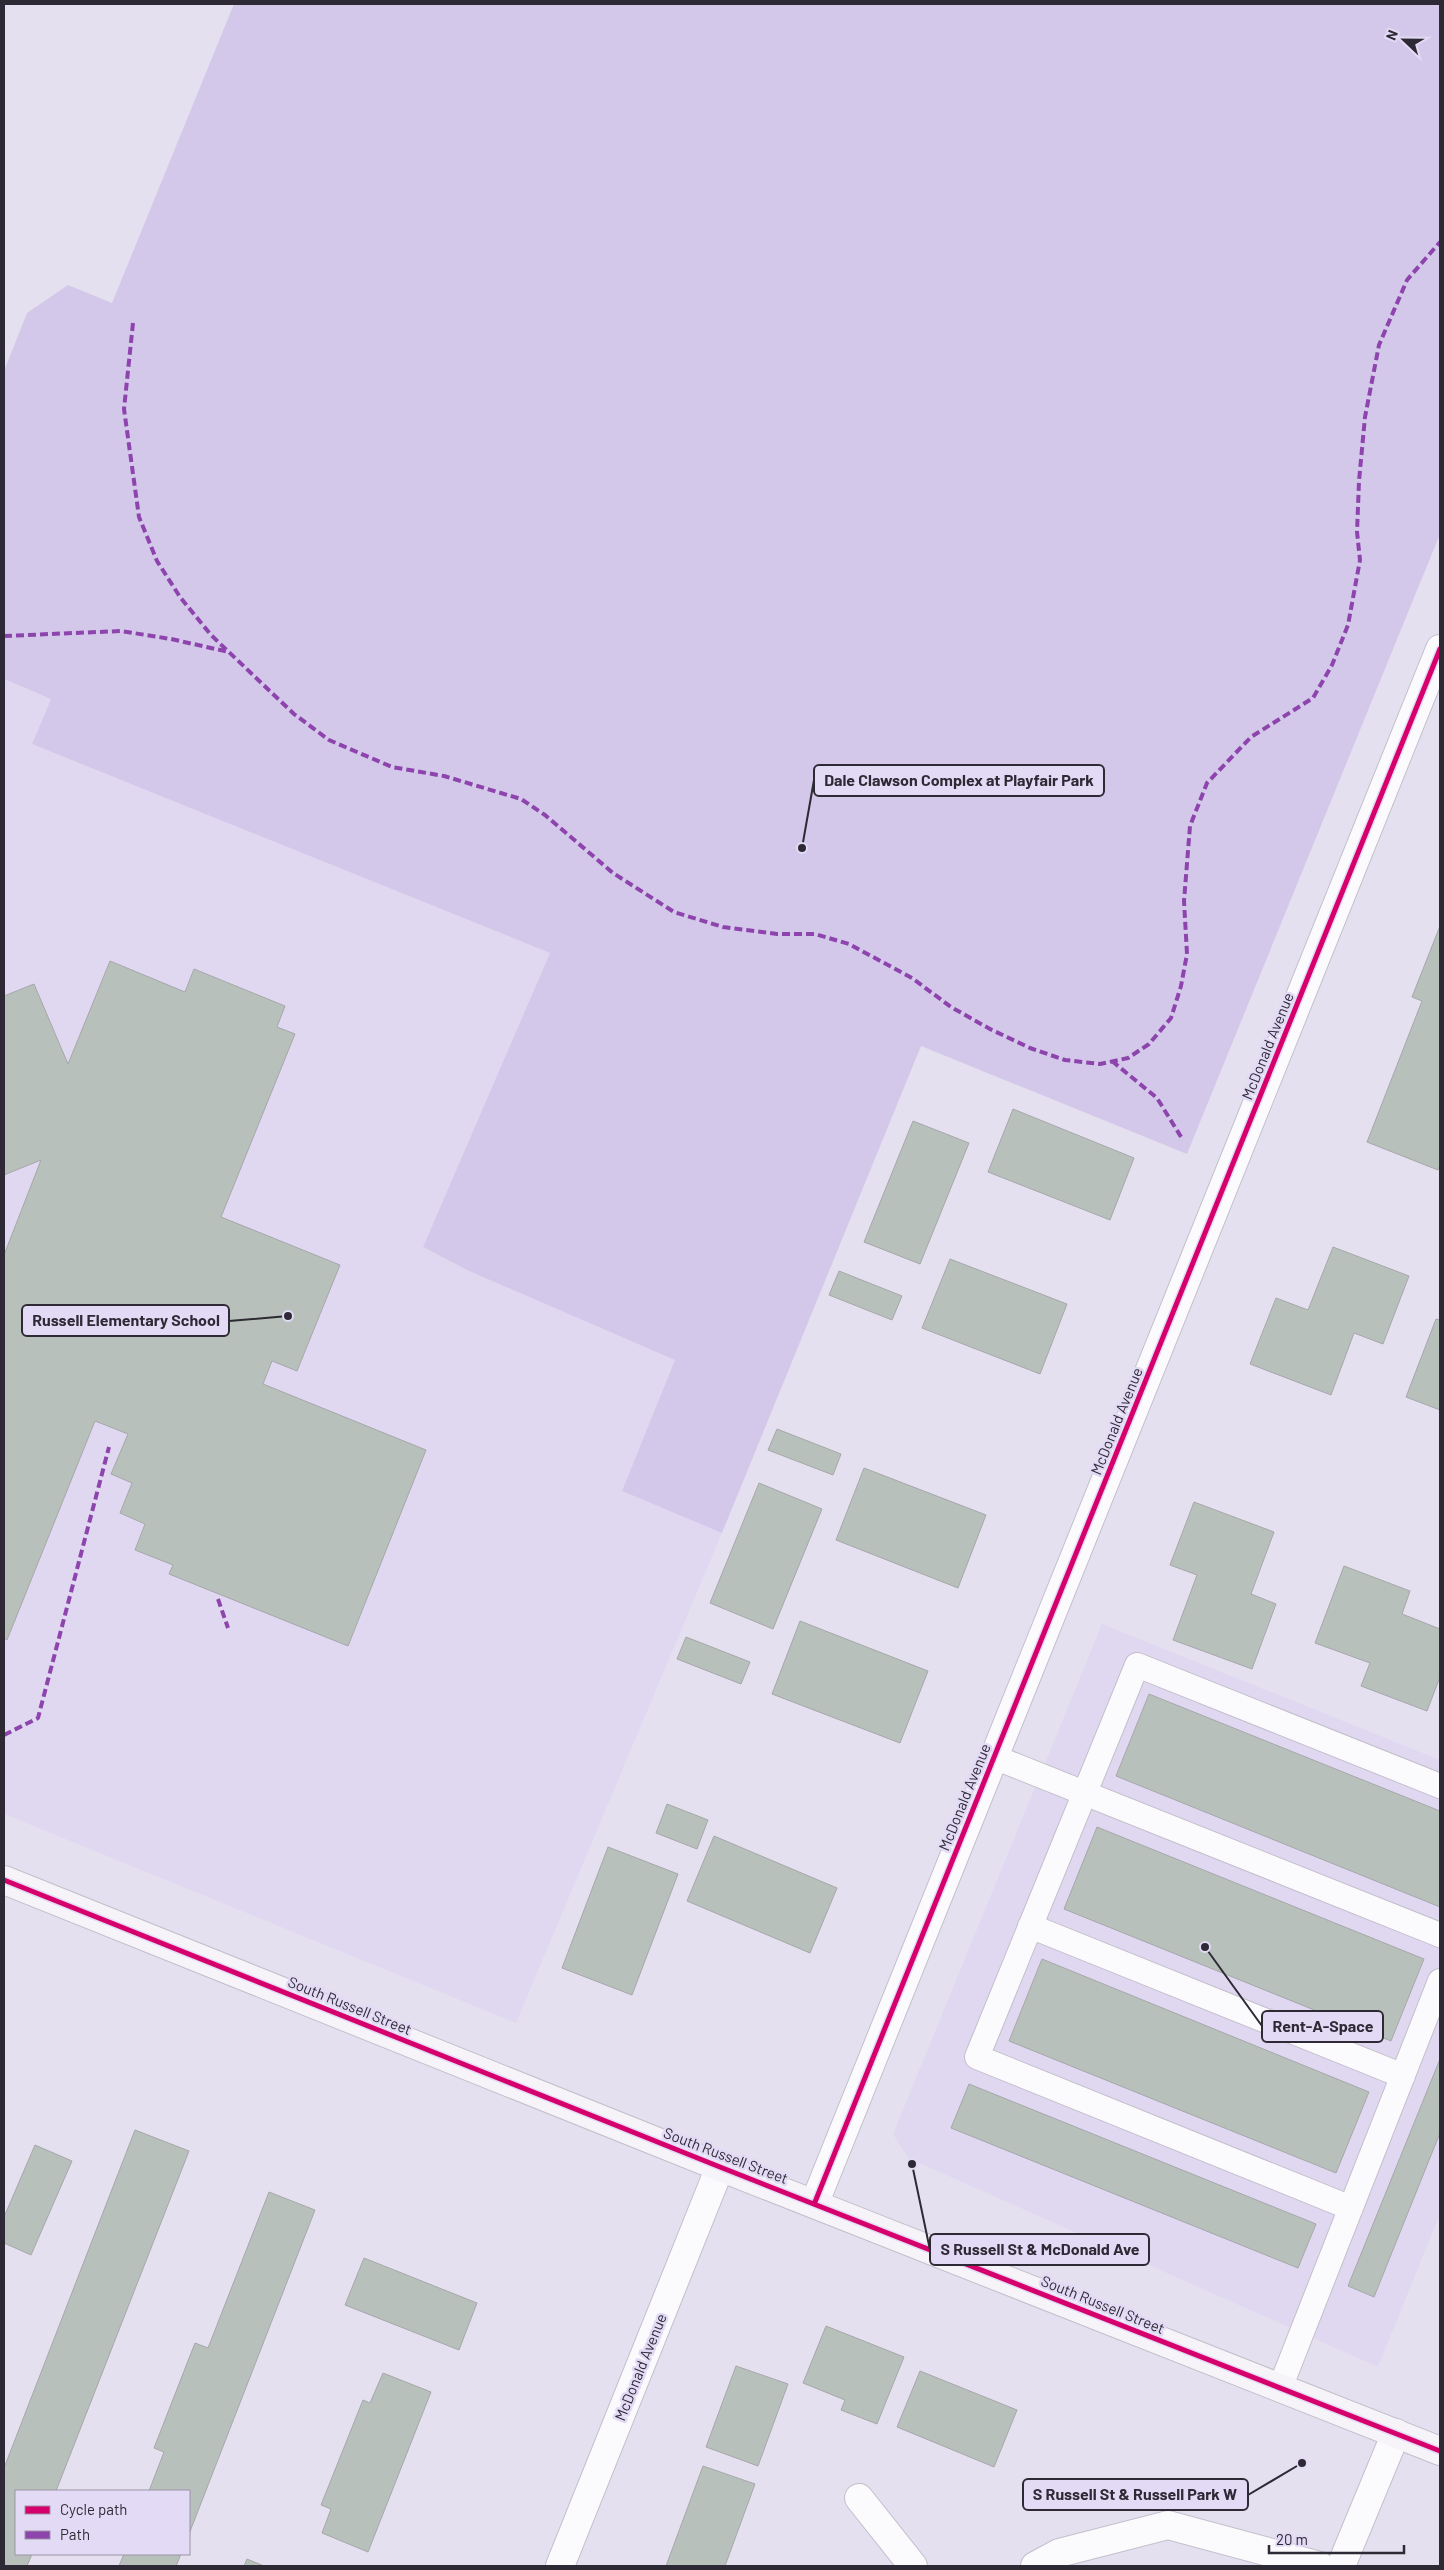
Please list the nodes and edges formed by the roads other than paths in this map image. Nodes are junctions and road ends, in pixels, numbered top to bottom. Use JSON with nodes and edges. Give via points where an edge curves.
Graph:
{"nodes":[{"id":1,"x":1440,"y":650,"type":"edge"},
{"id":2,"x":994,"y":1756,"type":"junction"},
{"id":3,"x":1440,"y":1786,"type":"edge"},
{"id":4,"x":1086,"y":1794,"type":"junction"},
{"id":5,"x":4,"y":1880,"type":"edge"},
{"id":6,"x":1030,"y":1926,"type":"junction"},
{"id":7,"x":1440,"y":1935,"type":"edge"},
{"id":8,"x":1440,"y":1982,"type":"edge"},
{"id":9,"x":1403,"y":2076,"type":"junction"},
{"id":10,"x":720,"y":2167,"type":"junction"},
{"id":11,"x":815,"y":2202,"type":"junction"},
{"id":12,"x":1351,"y":2208,"type":"junction"},
{"id":13,"x":1280,"y":2388,"type":"junction"},
{"id":14,"x":1396,"y":2433,"type":"junction"},
{"id":15,"x":1440,"y":2451,"type":"edge"},
{"id":16,"x":859,"y":2498,"type":"dead end"},
{"id":17,"x":560,"y":2566,"type":"edge"},
{"id":18,"x":913,"y":2566,"type":"edge"},
{"id":19,"x":1035,"y":2566,"type":"edge"},
{"id":20,"x":1320,"y":2566,"type":"edge"},
{"id":21,"x":1341,"y":2566,"type":"edge"}],
"edges":[{"from":1,"to":2,"type":"street","name":"McDonald Avenue"},
{"from":2,"to":4,"type":"lane"},
{"from":2,"to":11,"type":"street","name":"McDonald Avenue"},
{"from":3,"to":4,"type":"lane","via":[[1138,1665]]},
{"from":4,"to":6,"type":"lane"},
{"from":4,"to":7,"type":"lane"},
{"from":5,"to":10,"type":"main road","name":"South Russell Street"},
{"from":6,"to":9,"type":"lane"},
{"from":6,"to":12,"type":"lane","via":[[977,2057]]},
{"from":8,"to":9,"type":"lane"},
{"from":9,"to":12,"type":"lane"},
{"from":10,"to":11,"type":"main road","name":"South Russell Street"},
{"from":10,"to":17,"type":"street","name":"McDonald Avenue"},
{"from":11,"to":13,"type":"main road","name":"South Russell Street"},
{"from":12,"to":13,"type":"lane"},
{"from":13,"to":14,"type":"main road","name":"South Russell Street"},
{"from":14,"to":15,"type":"main road","name":"South Russell Street"},
{"from":14,"to":21,"type":"street"},
{"from":16,"to":18,"type":"street"},
{"from":19,"to":20,"type":"street","via":[[1059,2553],[1168,2525]]}]}
